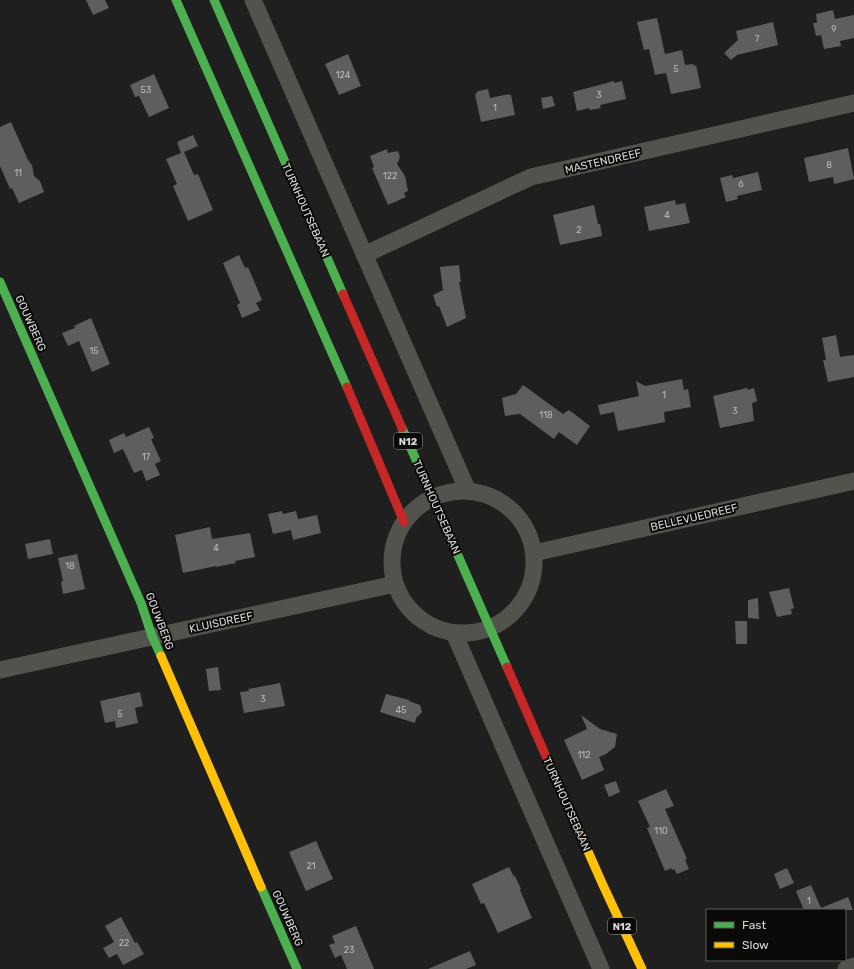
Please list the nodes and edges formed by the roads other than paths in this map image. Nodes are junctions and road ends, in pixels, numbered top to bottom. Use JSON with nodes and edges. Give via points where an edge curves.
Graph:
{"nodes":[{"id":1,"x":176,"y":0,"type":"edge"},
{"id":2,"x":214,"y":0,"type":"edge"},
{"id":3,"x":253,"y":0,"type":"edge"},
{"id":4,"x":854,"y":103,"type":"edge"},
{"id":5,"x":364,"y":255,"type":"junction"},
{"id":6,"x":0,"y":282,"type":"edge"},
{"id":7,"x":854,"y":482,"type":"edge"},
{"id":8,"x":467,"y":489,"type":"junction"},
{"id":9,"x":432,"y":497,"type":"junction"},
{"id":10,"x":404,"y":522,"type":"junction"},
{"id":11,"x":534,"y":553,"type":"junction"},
{"id":12,"x":395,"y":584,"type":"junction"},
{"id":13,"x":490,"y":628,"type":"junction"},
{"id":14,"x":454,"y":633,"type":"junction"},
{"id":15,"x":152,"y":636,"type":"junction"},
{"id":16,"x":0,"y":670,"type":"edge"},
{"id":17,"x":854,"y":966,"type":"edge"},
{"id":18,"x":297,"y":969,"type":"edge"},
{"id":19,"x":601,"y":969,"type":"edge"},
{"id":20,"x":642,"y":969,"type":"edge"},
{"id":21,"x":846,"y":969,"type":"edge"}],
"edges":[{"from":1,"to":10,"type":"street"},
{"from":2,"to":9,"type":"street","name":"TURNHOUTSEBAAN","number":"N12"},
{"from":3,"to":5,"type":"street"},
{"from":4,"to":5,"type":"street","name":"MASTENDREEF","via":[[532,177]]},
{"from":5,"to":8,"type":"street"},
{"from":6,"to":15,"type":"street","name":"GOUWBERG","via":[[141,603]]},
{"from":7,"to":11,"type":"street","name":"BELLEVUEDREEF"},
{"from":8,"to":9,"type":"street"},
{"from":8,"to":11,"type":"street","via":[[486,494],[509,507],[526,527]]},
{"from":9,"to":10,"type":"street","via":[[417,507]]},
{"from":9,"to":13,"type":"street","name":"TURNHOUTSEBAAN","number":"N12"},
{"from":10,"to":12,"type":"street","via":[[395,541],[392,563]]},
{"from":11,"to":13,"type":"street","via":[[534,572],[529,590],[520,606],[506,619]]},
{"from":12,"to":14,"type":"street","via":[[404,602],[418,617],[435,628]]},
{"from":12,"to":15,"type":"street","name":"KLUISDREEF"},
{"from":13,"to":14,"type":"street","via":[[472,633]]},
{"from":13,"to":20,"type":"street","name":"TURNHOUTSEBAAN","number":"N12"},
{"from":14,"to":19,"type":"street"},
{"from":15,"to":16,"type":"street","name":"KLUISDREEF"},
{"from":15,"to":18,"type":"street","name":"GOUWBERG"},
{"from":17,"to":21,"type":"street"}]}
